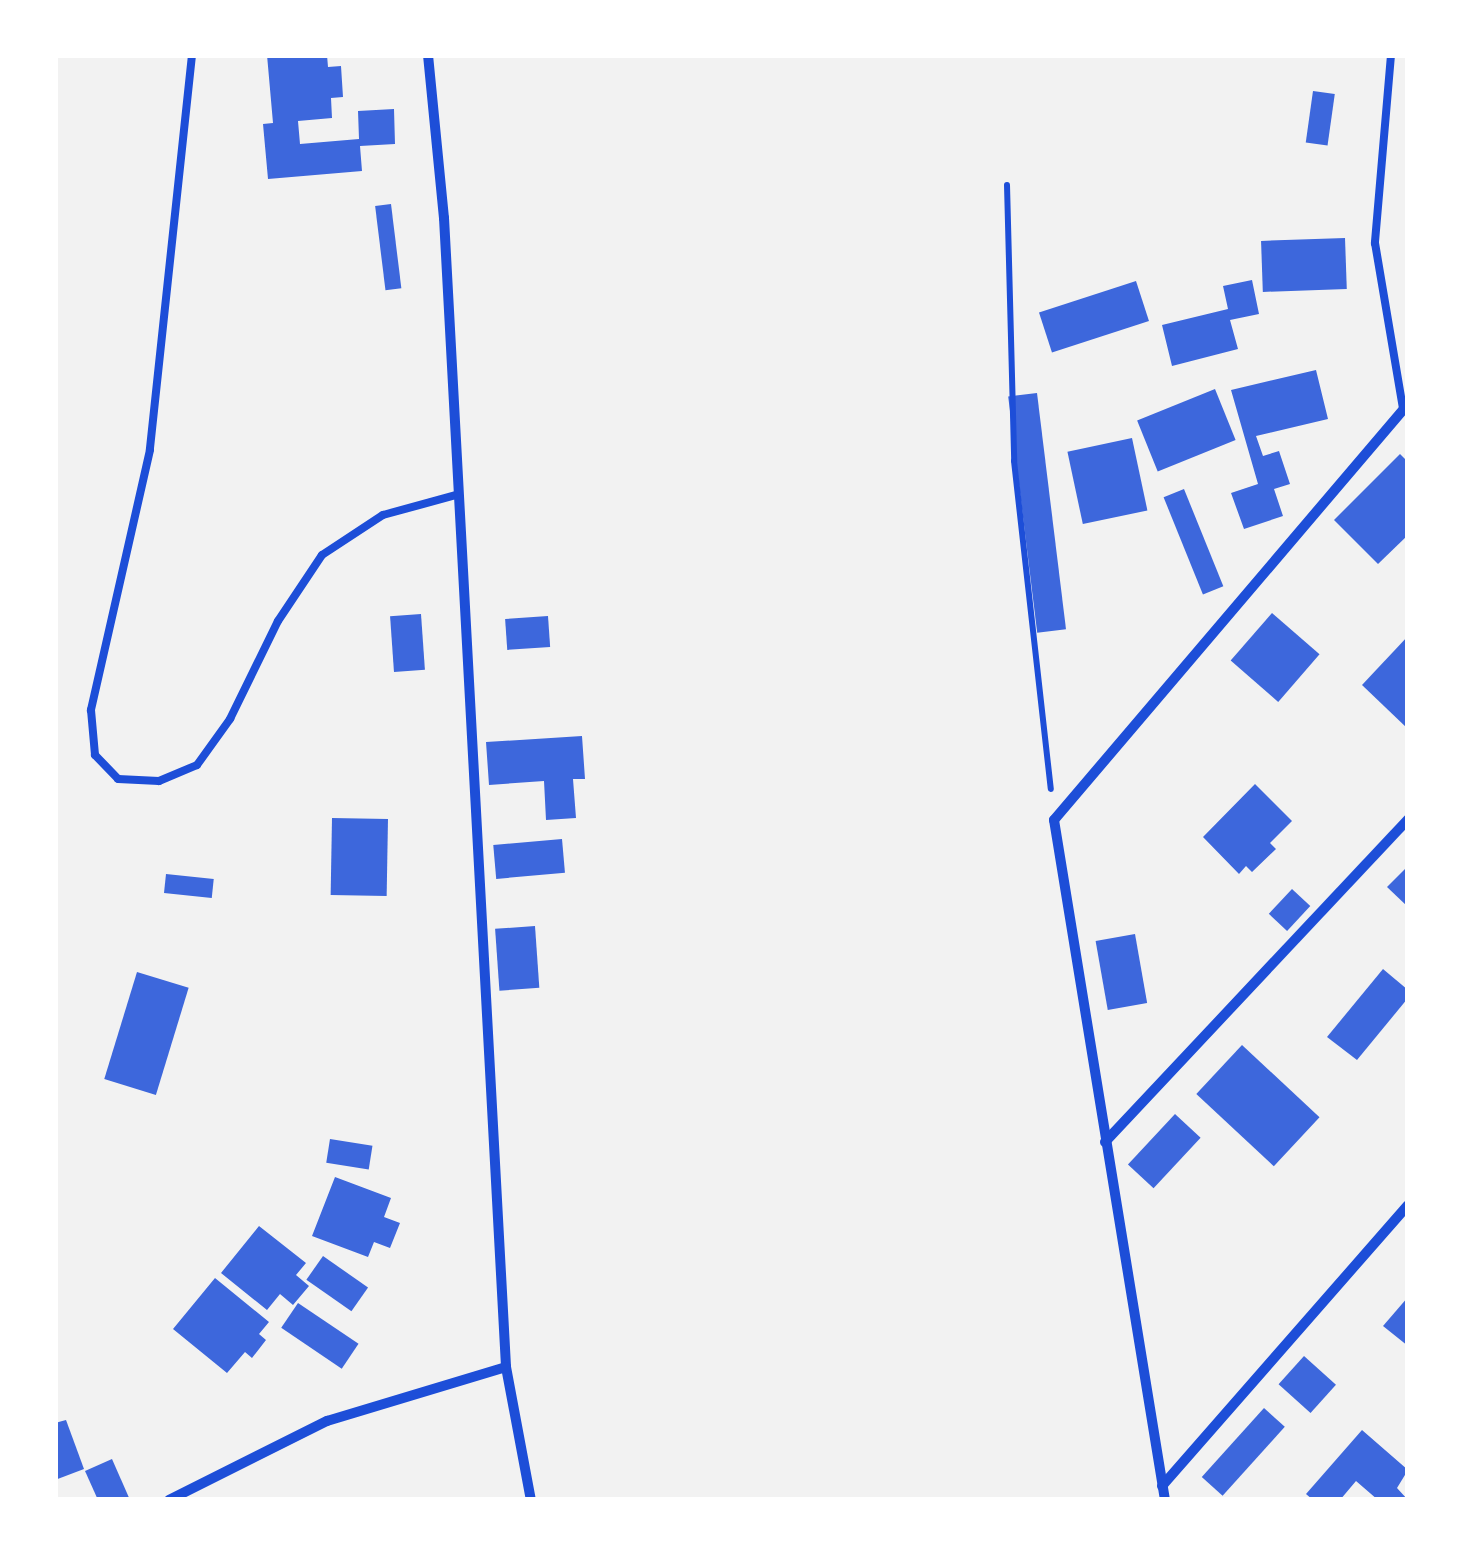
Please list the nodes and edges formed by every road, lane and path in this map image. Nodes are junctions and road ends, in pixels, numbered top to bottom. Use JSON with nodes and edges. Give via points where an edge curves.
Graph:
{"nodes":[{"id":1,"x":192,"y":55,"type":"edge"},
{"id":2,"x":428,"y":55,"type":"edge"},
{"id":3,"x":1391,"y":55,"type":"edge"},
{"id":4,"x":1007,"y":184,"type":"dead end"},
{"id":5,"x":1406,"y":407,"type":"edge"},
{"id":6,"x":456,"y":495,"type":"junction"},
{"id":7,"x":1408,"y":819,"type":"edge"},
{"id":8,"x":1054,"y":820,"type":"junction"},
{"id":9,"x":1104,"y":1142,"type":"junction"},
{"id":10,"x":1408,"y":1205,"type":"edge"},
{"id":11,"x":506,"y":1368,"type":"junction"},
{"id":12,"x":1162,"y":1486,"type":"junction"},
{"id":13,"x":169,"y":1500,"type":"edge"},
{"id":14,"x":531,"y":1500,"type":"edge"},
{"id":15,"x":1165,"y":1500,"type":"edge"}],
"edges":[{"from":1,"to":6,"type":"lane","via":[[150,450],[91,710],[95,756],[118,779],[160,781],[197,764],[230,719],[278,621],[322,555],[383,515]]},
{"from":2,"to":6,"type":"street","via":[[444,218]]},
{"from":3,"to":5,"type":"lane","via":[[1376,243],[1384,326]]},
{"from":4,"to":8,"type":"path","via":[[1014,461]]},
{"from":5,"to":8,"type":"street"},
{"from":6,"to":11,"type":"street"},
{"from":7,"to":9,"type":"street"},
{"from":8,"to":9,"type":"street"},
{"from":9,"to":12,"type":"street"},
{"from":10,"to":12,"type":"street"},
{"from":11,"to":13,"type":"street","via":[[328,1421]]},
{"from":11,"to":14,"type":"street"},
{"from":12,"to":15,"type":"street"}]}
